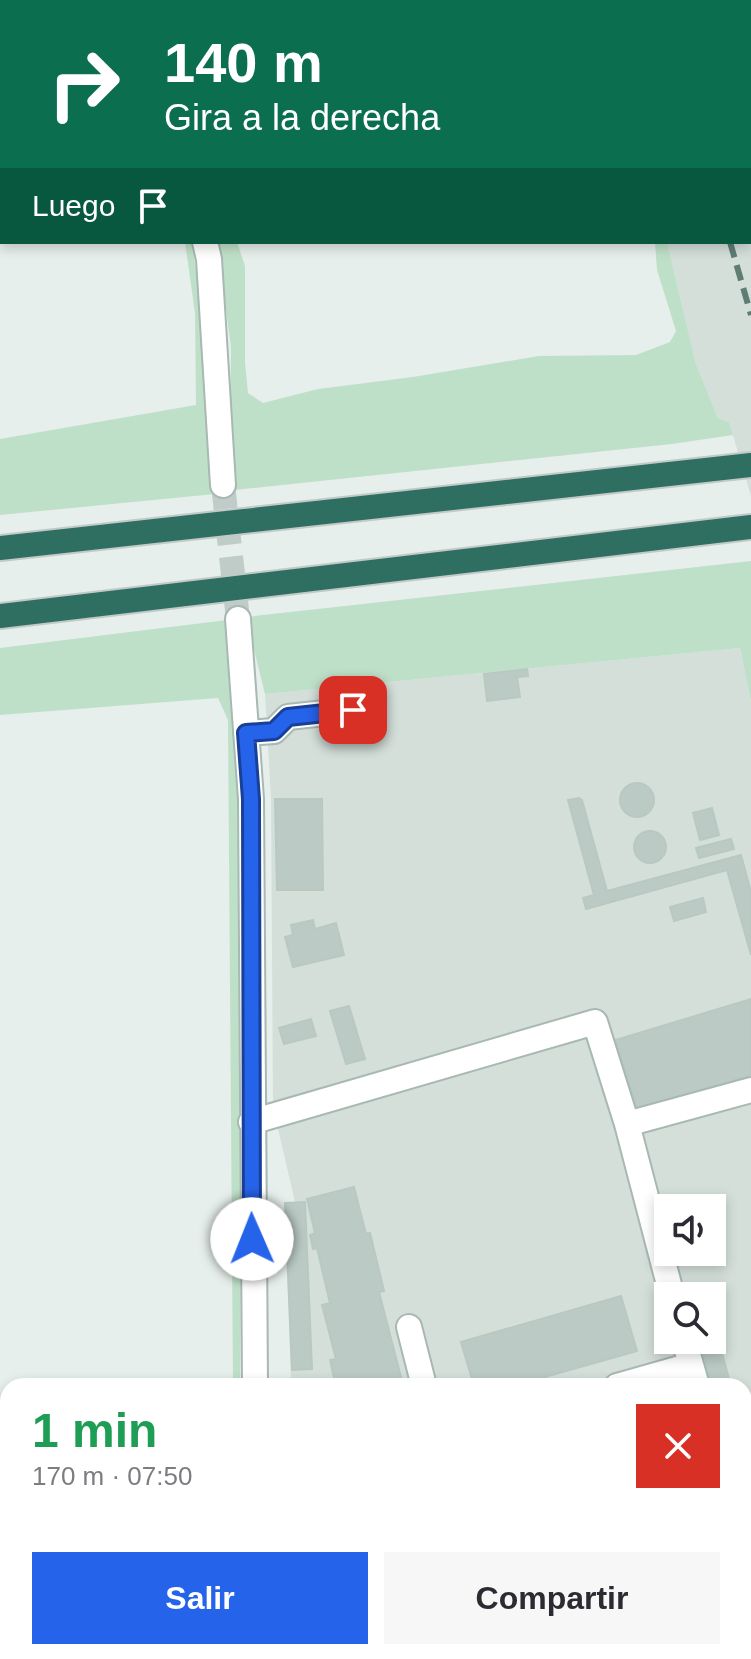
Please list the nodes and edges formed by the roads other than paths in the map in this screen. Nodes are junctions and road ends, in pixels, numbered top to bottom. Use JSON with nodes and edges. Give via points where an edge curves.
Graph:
{"nodes":[{"id":1,"x":205,"y":244,"type":"edge"},
{"id":2,"x":751,"y":465,"type":"edge"},
{"id":3,"x":223,"y":485,"type":"tunnel mouth"},
{"id":4,"x":739,"y":529,"type":"edge"},
{"id":5,"x":0,"y":548,"type":"edge"},
{"id":6,"x":0,"y":616,"type":"edge"},
{"id":7,"x":238,"y":619,"type":"tunnel mouth"},
{"id":8,"x":353,"y":710,"type":"dead end"},
{"id":9,"x":246,"y":733,"type":"junction"},
{"id":10,"x":751,"y":1090,"type":"edge"},
{"id":11,"x":251,"y":1122,"type":"junction"},
{"id":12,"x":627,"y":1124,"type":"junction"},
{"id":13,"x":668,"y":1282,"type":"edge"},
{"id":14,"x":409,"y":1327,"type":"dead end"},
{"id":15,"x":688,"y":1354,"type":"edge"},
{"id":16,"x":694,"y":1376,"type":"edge"},
{"id":17,"x":255,"y":1378,"type":"edge"},
{"id":18,"x":422,"y":1378,"type":"edge"}],
"edges":[{"from":1,"to":3,"type":"street"},
{"from":2,"to":5,"type":"highway"},
{"from":4,"to":6,"type":"highway"},
{"from":7,"to":9,"type":"street"},
{"from":8,"to":9,"type":"street","via":[[288,717],[274,731]]},
{"from":9,"to":11,"type":"street","via":[[251,799]]},
{"from":10,"to":12,"type":"street"},
{"from":11,"to":12,"type":"street","via":[[595,1022]]},
{"from":11,"to":17,"type":"street"},
{"from":12,"to":13,"type":"street"},
{"from":14,"to":18,"type":"street"},
{"from":15,"to":16,"type":"street"}]}
